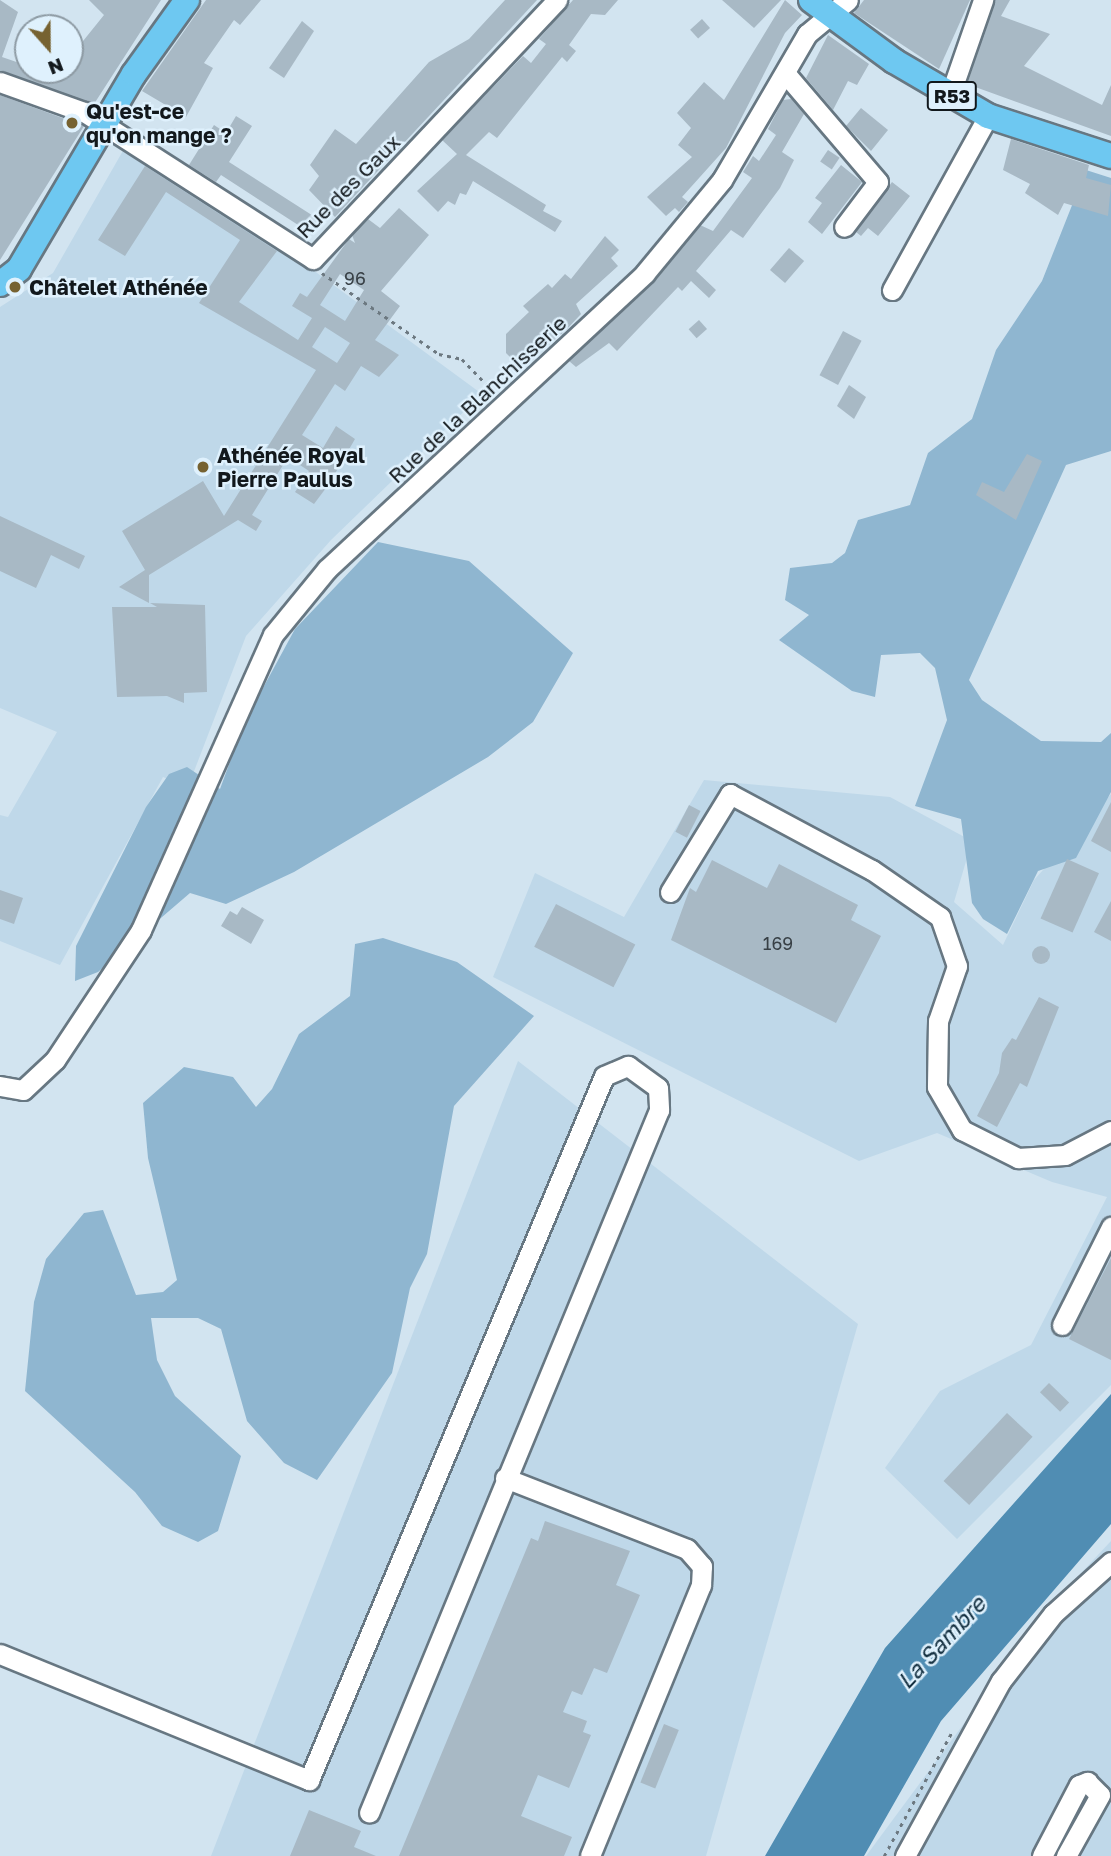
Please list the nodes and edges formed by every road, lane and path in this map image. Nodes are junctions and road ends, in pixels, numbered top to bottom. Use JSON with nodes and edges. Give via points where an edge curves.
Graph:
{"nodes":[{"id":1,"x":187,"y":0,"type":"edge"},
{"id":2,"x":557,"y":0,"type":"edge"},
{"id":3,"x":983,"y":0,"type":"edge"},
{"id":4,"x":830,"y":5,"type":"edge"},
{"id":5,"x":785,"y":73,"type":"junction"},
{"id":6,"x":0,"y":82,"type":"edge"},
{"id":7,"x":950,"y":94,"type":"junction"},
{"id":8,"x":988,"y":116,"type":"junction"},
{"id":9,"x":105,"y":125,"type":"junction"},
{"id":10,"x":1111,"y":156,"type":"edge"},
{"id":11,"x":844,"y":227,"type":"dead end"},
{"id":12,"x":313,"y":259,"type":"junction"},
{"id":13,"x":0,"y":284,"type":"edge"},
{"id":14,"x":892,"y":290,"type":"dead end"},
{"id":15,"x":505,"y":405,"type":"junction"},
{"id":16,"x":670,"y":892,"type":"dead end"},
{"id":17,"x":0,"y":1086,"type":"edge"},
{"id":18,"x":1111,"y":1131,"type":"edge"},
{"id":19,"x":1111,"y":1227,"type":"edge"},
{"id":20,"x":1062,"y":1325,"type":"dead end"},
{"id":21,"x":505,"y":1478,"type":"junction"},
{"id":22,"x":1111,"y":1562,"type":"edge"},
{"id":23,"x":0,"y":1654,"type":"edge"},
{"id":24,"x":369,"y":1813,"type":"dead end"},
{"id":25,"x":590,"y":1856,"type":"edge"},
{"id":26,"x":905,"y":1856,"type":"edge"},
{"id":27,"x":1042,"y":1856,"type":"edge"},
{"id":28,"x":1066,"y":1856,"type":"edge"}],
"edges":[{"from":1,"to":9,"type":"main road"},
{"from":2,"to":12,"type":"street","name":"Rue des Gaux"},
{"from":3,"to":7,"type":"street"},
{"from":4,"to":5,"type":"street","name":"Rue de la Blanchisserie"},
{"from":4,"to":7,"type":"main road","number":"R53"},
{"from":5,"to":11,"type":"street","via":[[878,182]]},
{"from":5,"to":15,"type":"street","name":"Rue de la Blanchisserie","via":[[722,180],[645,273]]},
{"from":6,"to":9,"type":"street","name":"Rue des Gaux"},
{"from":7,"to":8,"type":"main road","number":"R53"},
{"from":8,"to":10,"type":"main road","number":"R53"},
{"from":8,"to":14,"type":"street"},
{"from":9,"to":12,"type":"street","name":"Rue des Gaux"},
{"from":9,"to":13,"type":"main road","via":[[19,270]]},
{"from":12,"to":15,"type":"path","via":[[321,273],[422,344],[462,359]]},
{"from":15,"to":17,"type":"street","name":"Rue de la Blanchisserie","via":[[327,569],[272,635],[141,930],[55,1060],[23,1090]]},
{"from":16,"to":18,"type":"street","via":[[730,794],[860,864],[940,917],[957,966],[938,1021],[937,1087],[962,1130],[1018,1158],[1065,1154]]},
{"from":19,"to":20,"type":"street"},
{"from":21,"to":23,"type":"street","via":[[659,1110],[658,1088],[628,1066],[604,1076],[309,1780]]},
{"from":21,"to":24,"type":"street"},
{"from":21,"to":25,"type":"street","via":[[687,1549],[702,1566],[701,1585]]},
{"from":22,"to":26,"type":"street","via":[[1053,1614],[1001,1681]]},
{"from":27,"to":28,"type":"street","via":[[1079,1786],[1087,1782],[1100,1795]]}]}
